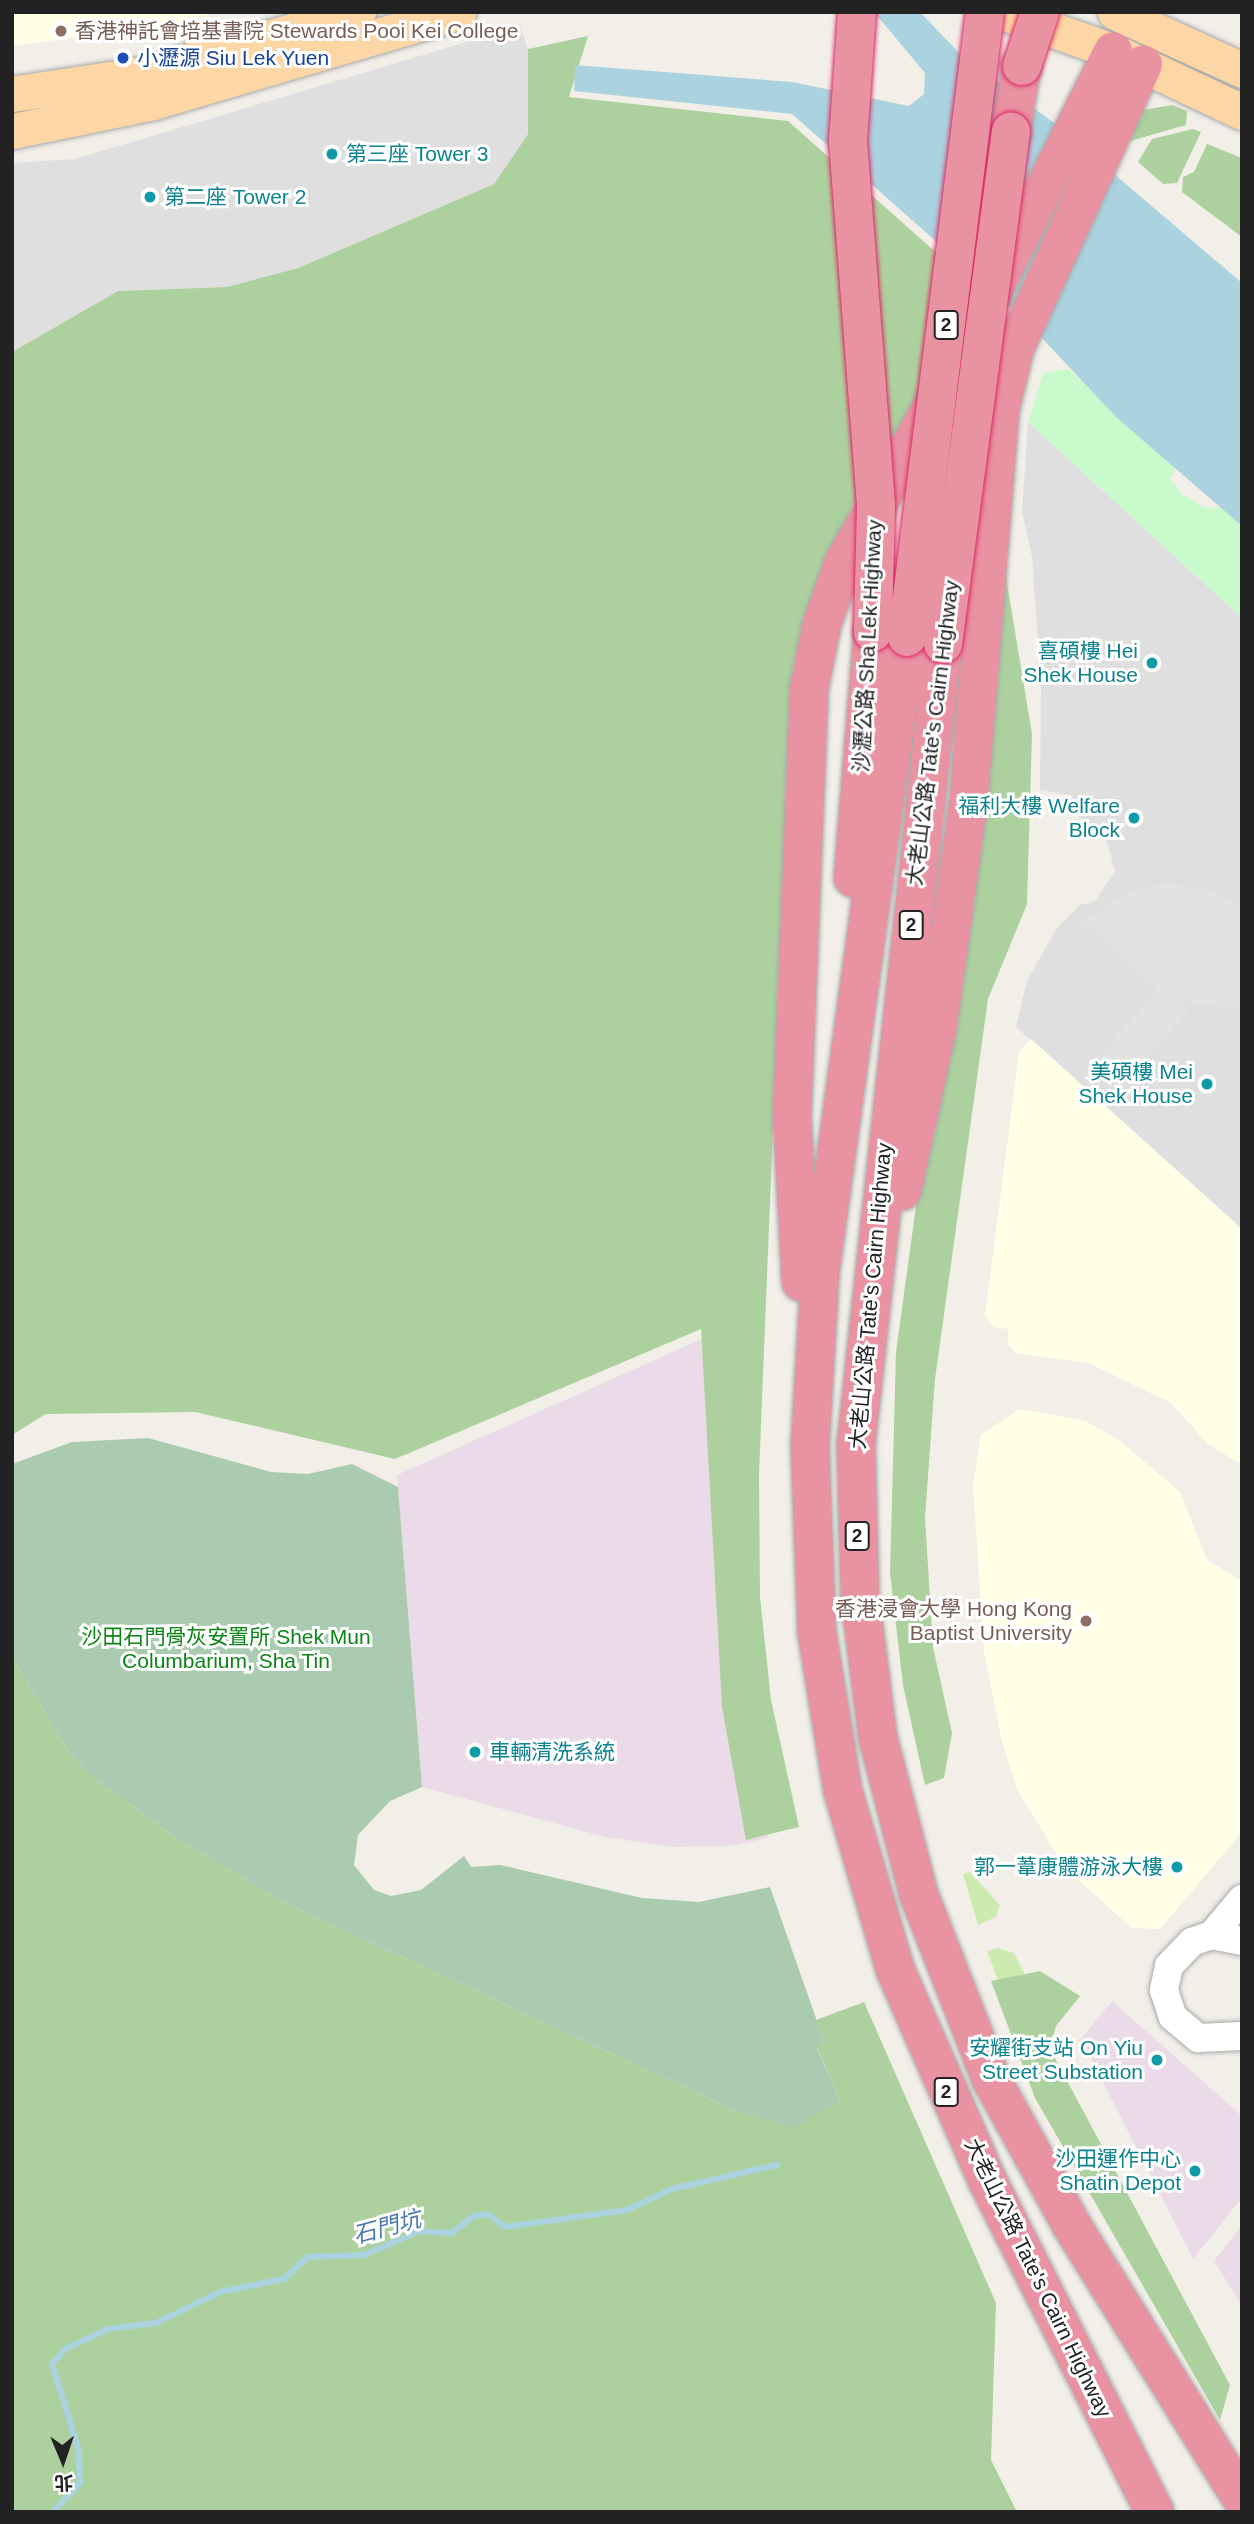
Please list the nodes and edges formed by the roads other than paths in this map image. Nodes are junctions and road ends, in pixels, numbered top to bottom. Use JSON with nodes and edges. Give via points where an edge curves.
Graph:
{"nodes":[{"id":1,"x":358,"y":12,"type":"edge"},
{"id":2,"x":458,"y":12,"type":"edge"},
{"id":3,"x":857,"y":12,"type":"edge"},
{"id":4,"x":985,"y":12,"type":"edge"},
{"id":5,"x":1002,"y":12,"type":"edge"},
{"id":6,"x":1022,"y":12,"type":"edge"},
{"id":7,"x":1040,"y":12,"type":"edge"},
{"id":8,"x":1138,"y":29,"type":"edge"},
{"id":9,"x":1021,"y":66,"type":"junction"},
{"id":10,"x":1242,"y":70,"type":"edge"},
{"id":11,"x":12,"y":94,"type":"edge"},
{"id":12,"x":1242,"y":112,"type":"edge"},
{"id":13,"x":1100,"y":114,"type":"junction"},
{"id":14,"x":12,"y":131,"type":"edge"},
{"id":15,"x":907,"y":638,"type":"junction"},
{"id":16,"x":867,"y":1334,"type":"junction"},
{"id":17,"x":812,"y":1381,"type":"junction"},
{"id":18,"x":1242,"y":1899,"type":"edge"},
{"id":19,"x":1212,"y":1936,"type":"junction"},
{"id":20,"x":1242,"y":1941,"type":"edge"},
{"id":21,"x":1242,"y":2036,"type":"edge"},
{"id":22,"x":1214,"y":2042,"type":"junction"},
{"id":23,"x":1242,"y":2063,"type":"edge"},
{"id":24,"x":1242,"y":2499,"type":"edge"},
{"id":25,"x":1155,"y":2512,"type":"edge"}],
"edges":[{"from":1,"to":11,"type":"main road","via":[[143,74]]},
{"from":2,"to":14,"type":"main road","via":[[132,107]]},
{"from":3,"to":15,"type":"highway","name":"沙瀝公路 Sha Lek Highway","bridge":true,"via":[[848,141],[876,505]]},
{"from":4,"to":15,"type":"highway","name":"大老山公路 Tate's Cairn Highway","number":"2","bridge":true},
{"from":5,"to":8,"type":"main road"},
{"from":6,"to":9,"type":"highway","name":"大老山公路 Tate's Cairn Highway","number":"2"},
{"from":7,"to":9,"type":"highway","bridge":true},
{"from":8,"to":10,"type":"main road"},
{"from":8,"to":12,"type":"main road"},
{"from":8,"to":13,"type":"highway"},
{"from":9,"to":15,"type":"highway","name":"大老山公路 Tate's Cairn Highway","number":"2","bridge":true},
{"from":13,"to":16,"type":"highway","via":[[1015,348],[993,458],[974,753],[946,970]]},
{"from":13,"to":17,"type":"highway","bridge":true,"via":[[982,312],[844,562],[822,624],[809,689],[792,1118]]},
{"from":15,"to":16,"type":"highway","name":"大老山公路 Tate's Cairn Highway","number":"2"},
{"from":15,"to":17,"type":"highway","name":"大老山公路 Tate's Cairn Highway","number":"2","via":[[843,1071]]},
{"from":16,"to":24,"type":"highway","name":"大老山公路 Tate's Cairn Highway","number":"2","via":[[856,1445],[862,1610],[878,1738],[919,1895],[970,2030],[1017,2130]]},
{"from":17,"to":25,"type":"highway","name":"大老山公路 Tate's Cairn Highway","number":"2","via":[[817,1633],[863,1870],[944,2087]]},
{"from":18,"to":19,"type":"street"},
{"from":19,"to":20,"type":"street"},
{"from":19,"to":22,"type":"street","via":[[1175,1956],[1164,1990],[1184,2030]]},
{"from":21,"to":22,"type":"street"},
{"from":22,"to":23,"type":"street"}]}
